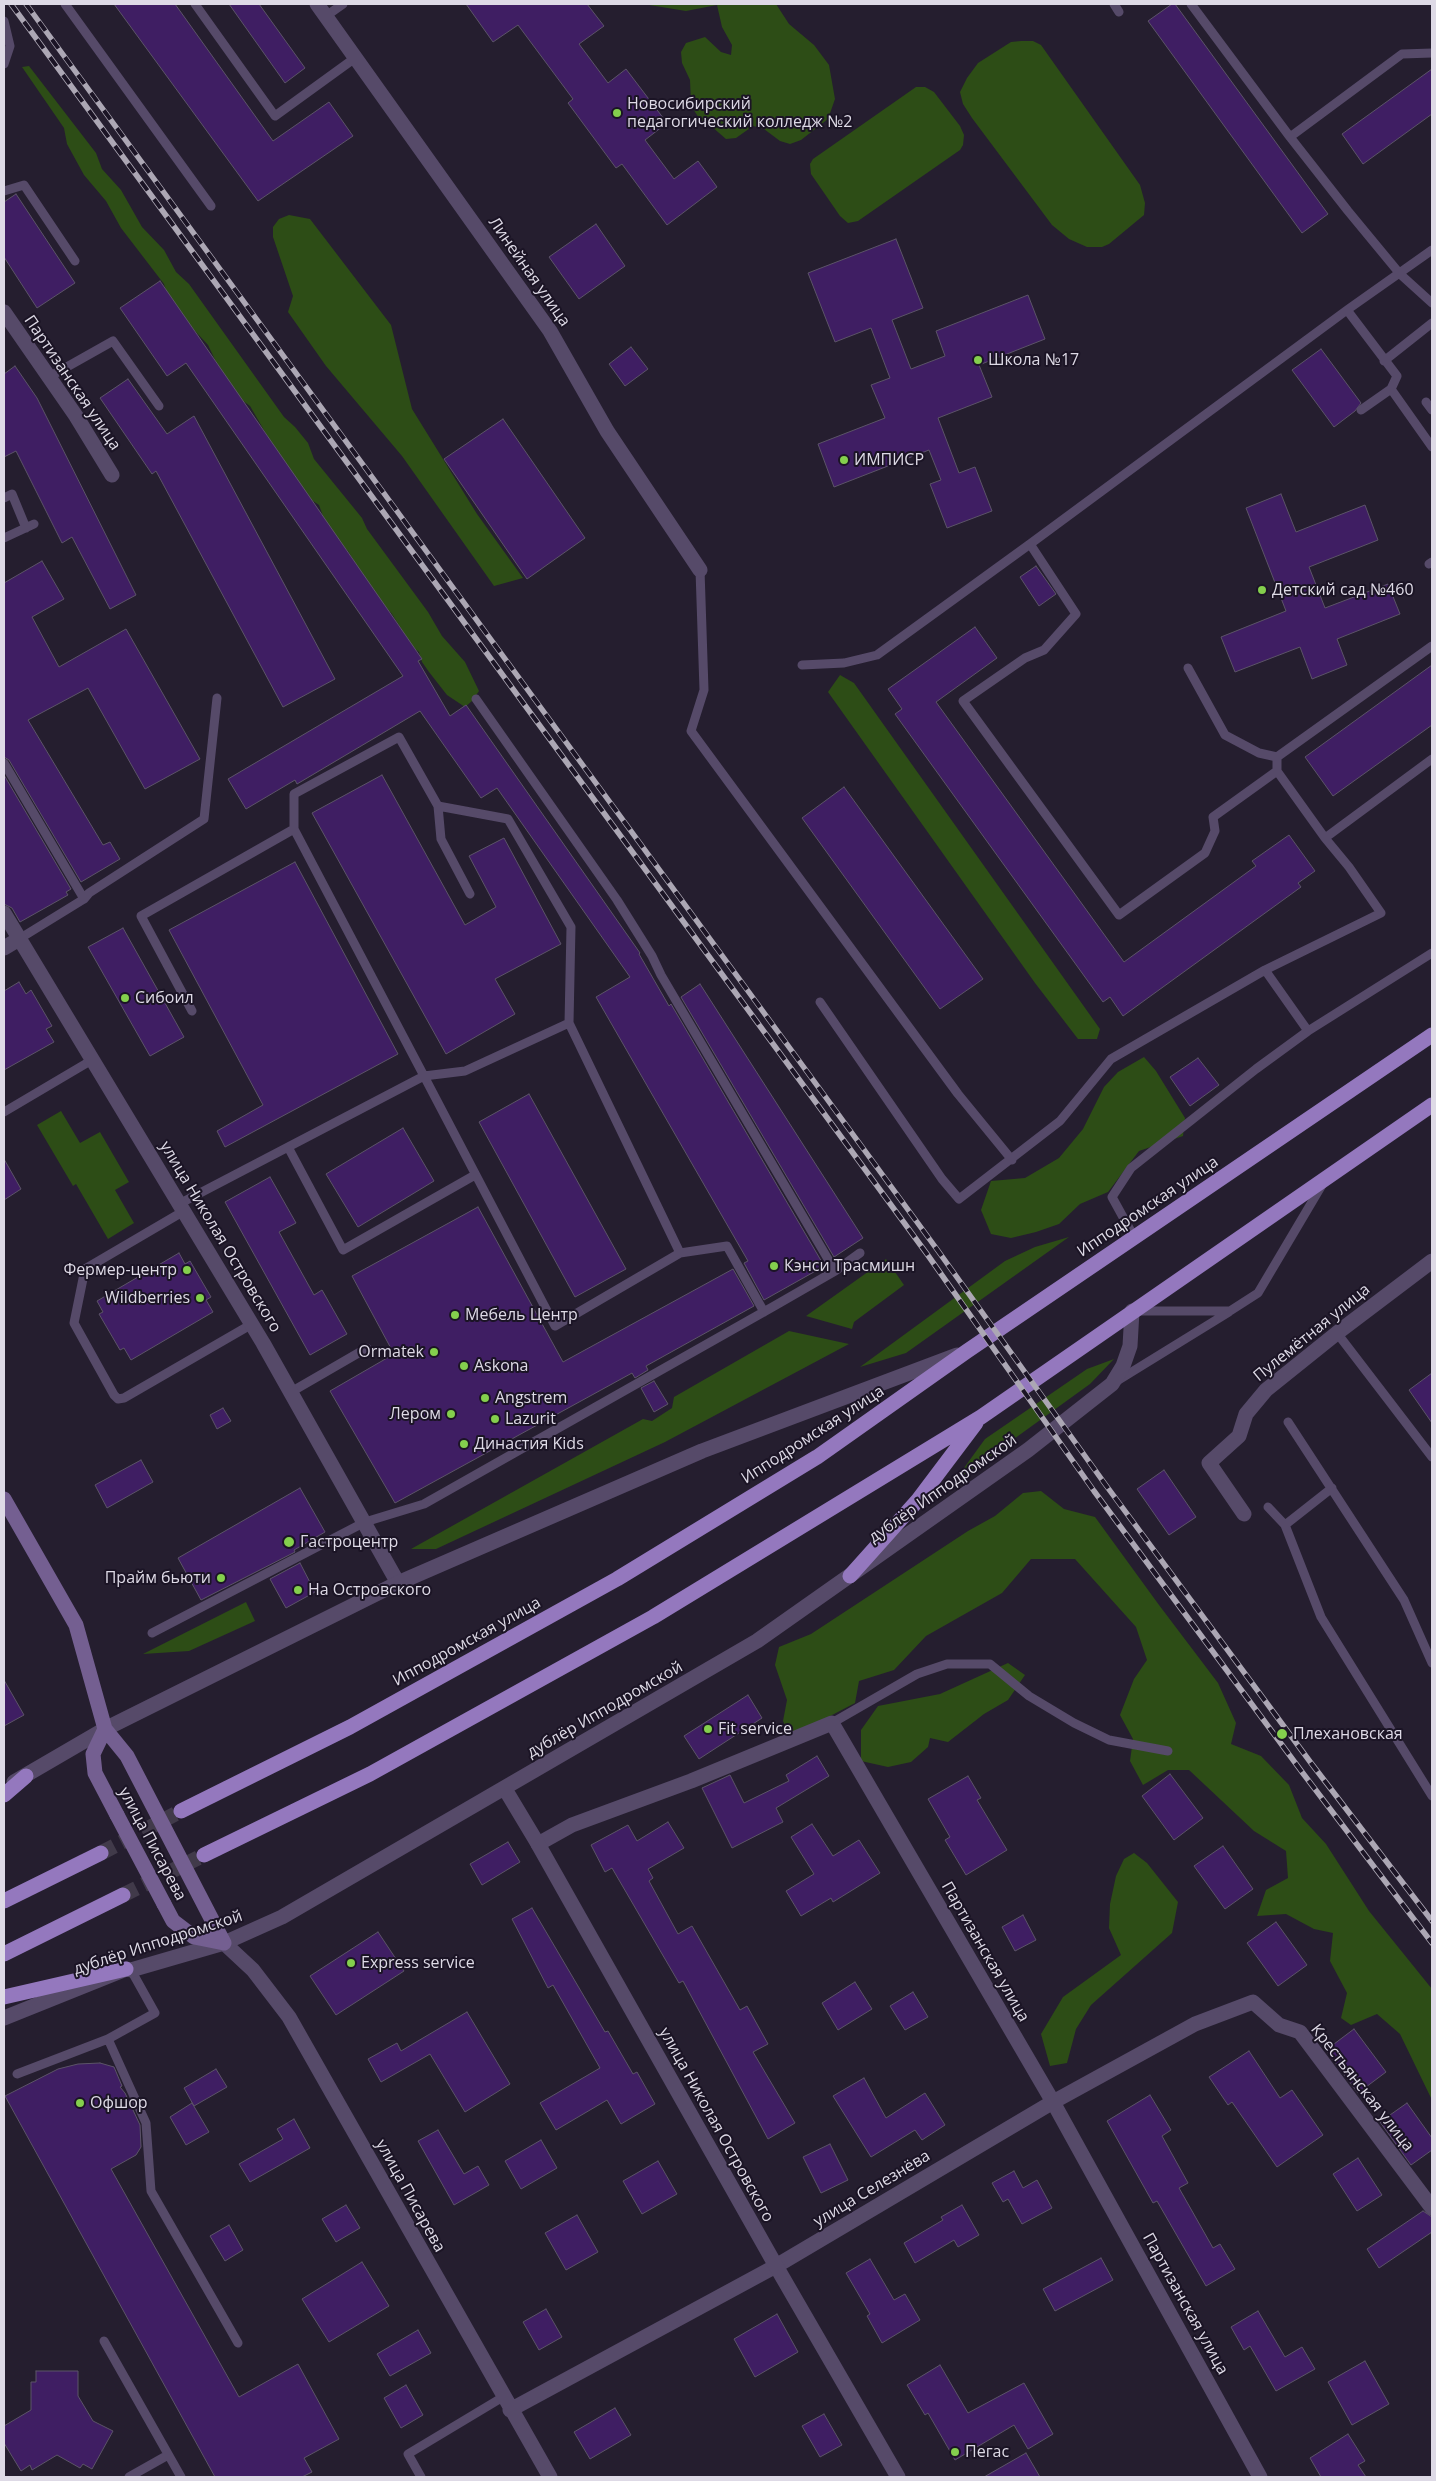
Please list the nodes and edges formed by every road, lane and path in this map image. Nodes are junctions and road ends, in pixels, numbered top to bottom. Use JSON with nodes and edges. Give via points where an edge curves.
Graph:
{"nodes":[{"id":1,"x":65,"y":4,"type":"edge"},
{"id":2,"x":195,"y":4,"type":"edge"},
{"id":3,"x":343,"y":4,"type":"edge"},
{"id":4,"x":1191,"y":4,"type":"edge"},
{"id":5,"x":322,"y":10,"type":"edge"},
{"id":6,"x":4,"y":22,"type":"edge"},
{"id":7,"x":1432,"y":53,"type":"edge"},
{"id":8,"x":355,"y":58,"type":"junction"},
{"id":9,"x":4,"y":64,"type":"edge"},
{"id":10,"x":1290,"y":137,"type":"junction"},
{"id":11,"x":4,"y":192,"type":"edge"},
{"id":12,"x":212,"y":206,"type":"dead end"},
{"id":13,"x":1432,"y":250,"type":"edge"},
{"id":14,"x":75,"y":261,"type":"dead end"},
{"id":15,"x":1400,"y":274,"type":"junction"},
{"id":16,"x":1432,"y":302,"type":"edge"},
{"id":17,"x":1347,"y":310,"type":"junction"},
{"id":18,"x":4,"y":312,"type":"edge"},
{"id":19,"x":1432,"y":323,"type":"edge"},
{"id":20,"x":1384,"y":361,"type":"junction"},
{"id":21,"x":49,"y":377,"type":"junction"},
{"id":22,"x":1391,"y":389,"type":"junction"},
{"id":23,"x":1426,"y":402,"type":"dead end"},
{"id":24,"x":159,"y":406,"type":"dead end"},
{"id":25,"x":1361,"y":410,"type":"dead end"},
{"id":26,"x":1432,"y":410,"type":"edge"},
{"id":27,"x":1432,"y":447,"type":"edge"},
{"id":28,"x":112,"y":475,"type":"dead end"},
{"id":29,"x":4,"y":498,"type":"edge"},
{"id":30,"x":4,"y":538,"type":"edge"},
{"id":31,"x":1030,"y":544,"type":"junction"},
{"id":32,"x":700,"y":570,"type":"joint"},
{"id":33,"x":1432,"y":646,"type":"edge"},
{"id":34,"x":802,"y":665,"type":"dead end"},
{"id":35,"x":1188,"y":668,"type":"dead end"},
{"id":36,"x":217,"y":698,"type":"dead end"},
{"id":37,"x":476,"y":700,"type":"dead end"},
{"id":38,"x":1277,"y":757,"type":"junction"},
{"id":39,"x":1432,"y":759,"type":"edge"},
{"id":40,"x":4,"y":763,"type":"edge"},
{"id":41,"x":1277,"y":771,"type":"junction"},
{"id":42,"x":438,"y":806,"type":"junction"},
{"id":43,"x":294,"y":830,"type":"junction"},
{"id":44,"x":1325,"y":838,"type":"junction"},
{"id":45,"x":470,"y":894,"type":"dead end"},
{"id":46,"x":84,"y":899,"type":"junction"},
{"id":47,"x":4,"y":913,"type":"edge"},
{"id":48,"x":18,"y":939,"type":"junction"},
{"id":49,"x":4,"y":948,"type":"edge"},
{"id":50,"x":1432,"y":954,"type":"edge"},
{"id":51,"x":1265,"y":970,"type":"junction"},
{"id":52,"x":820,"y":1002,"type":"dead end"},
{"id":53,"x":192,"y":1011,"type":"dead end"},
{"id":54,"x":569,"y":1023,"type":"junction"},
{"id":55,"x":1308,"y":1031,"type":"junction"},
{"id":56,"x":1432,"y":1034,"type":"edge"},
{"id":57,"x":92,"y":1060,"type":"junction"},
{"id":58,"x":424,"y":1076,"type":"junction"},
{"id":59,"x":1432,"y":1105,"type":"edge"},
{"id":60,"x":4,"y":1112,"type":"edge"},
{"id":61,"x":288,"y":1147,"type":"junction"},
{"id":62,"x":1012,"y":1160,"type":"junction"},
{"id":63,"x":475,"y":1174,"type":"junction"},
{"id":64,"x":1325,"y":1180,"type":"junction"},
{"id":65,"x":182,"y":1208,"type":"junction"},
{"id":66,"x":1134,"y":1237,"type":"junction"},
{"id":67,"x":680,"y":1253,"type":"junction"},
{"id":68,"x":860,"y":1253,"type":"dead end"},
{"id":69,"x":1432,"y":1261,"type":"edge"},
{"id":70,"x":835,"y":1271,"type":"junction"},
{"id":71,"x":1230,"y":1311,"type":"junction"},
{"id":72,"x":764,"y":1312,"type":"junction"},
{"id":73,"x":1132,"y":1312,"type":"junction"},
{"id":74,"x":252,"y":1324,"type":"junction"},
{"id":75,"x":1337,"y":1333,"type":"junction"},
{"id":76,"x":367,"y":1348,"type":"dead end"},
{"id":77,"x":967,"y":1351,"type":"junction"},
{"id":78,"x":1112,"y":1384,"type":"junction"},
{"id":79,"x":291,"y":1392,"type":"junction"},
{"id":80,"x":981,"y":1417,"type":"junction"},
{"id":81,"x":1288,"y":1422,"type":"dead end"},
{"id":82,"x":1432,"y":1457,"type":"edge"},
{"id":83,"x":1332,"y":1488,"type":"junction"},
{"id":84,"x":4,"y":1500,"type":"edge"},
{"id":85,"x":1268,"y":1508,"type":"dead end"},
{"id":86,"x":1244,"y":1514,"type":"dead end"},
{"id":87,"x":365,"y":1522,"type":"junction"},
{"id":88,"x":1285,"y":1525,"type":"junction"},
{"id":89,"x":850,"y":1576,"type":"junction"},
{"id":90,"x":398,"y":1583,"type":"junction"},
{"id":91,"x":152,"y":1633,"type":"dead end"},
{"id":92,"x":1432,"y":1663,"type":"edge"},
{"id":93,"x":832,"y":1723,"type":"junction"},
{"id":94,"x":105,"y":1729,"type":"junction"},
{"id":95,"x":1168,"y":1750,"type":"dead end"},
{"id":96,"x":26,"y":1776,"type":"junction"},
{"id":97,"x":4,"y":1788,"type":"edge"},
{"id":98,"x":504,"y":1789,"type":"junction"},
{"id":99,"x":4,"y":1795,"type":"edge"},
{"id":100,"x":1432,"y":1796,"type":"edge"},
{"id":101,"x":181,"y":1811,"type":"tunnel mouth"},
{"id":102,"x":538,"y":1844,"type":"junction"},
{"id":103,"x":101,"y":1853,"type":"tunnel mouth"},
{"id":104,"x":204,"y":1855,"type":"tunnel mouth"},
{"id":105,"x":123,"y":1895,"type":"tunnel mouth"},
{"id":106,"x":4,"y":1902,"type":"edge"},
{"id":107,"x":224,"y":1943,"type":"junction"},
{"id":108,"x":4,"y":1954,"type":"edge"},
{"id":109,"x":128,"y":1970,"type":"junction"},
{"id":110,"x":4,"y":1997,"type":"edge"},
{"id":111,"x":1253,"y":2002,"type":"joint"},
{"id":112,"x":4,"y":2018,"type":"edge"},
{"id":113,"x":108,"y":2039,"type":"junction"},
{"id":114,"x":17,"y":2074,"type":"dead end"},
{"id":115,"x":1053,"y":2102,"type":"junction"},
{"id":116,"x":1432,"y":2208,"type":"edge"},
{"id":117,"x":776,"y":2266,"type":"junction"},
{"id":118,"x":104,"y":2341,"type":"dead end"},
{"id":119,"x":238,"y":2343,"type":"dead end"},
{"id":120,"x":506,"y":2404,"type":"junction"},
{"id":121,"x":168,"y":2454,"type":"junction"},
{"id":122,"x":129,"y":2477,"type":"edge"},
{"id":123,"x":180,"y":2477,"type":"edge"},
{"id":124,"x":421,"y":2477,"type":"edge"},
{"id":125,"x":550,"y":2477,"type":"edge"},
{"id":126,"x":898,"y":2477,"type":"edge"},
{"id":127,"x":1260,"y":2477,"type":"edge"}],
"edges":[{"from":1,"to":12,"type":"lane"},
{"from":2,"to":8,"type":"lane","via":[[275,116]]},
{"from":3,"to":5,"type":"lane"},
{"from":4,"to":10,"type":"lane"},
{"from":5,"to":8,"type":"street","name":"Линейная улица"},
{"from":6,"to":9,"type":"lane","via":[[10,46]]},
{"from":7,"to":10,"type":"lane","via":[[1402,54]]},
{"from":8,"to":32,"type":"street","name":"Линейная улица","via":[[550,331],[607,431]]},
{"from":10,"to":15,"type":"lane"},
{"from":11,"to":14,"type":"lane","via":[[24,185]]},
{"from":13,"to":15,"type":"lane"},
{"from":15,"to":16,"type":"lane"},
{"from":15,"to":17,"type":"lane"},
{"from":17,"to":20,"type":"lane"},
{"from":17,"to":31,"type":"lane"},
{"from":18,"to":21,"type":"street","name":"Партизанская улица"},
{"from":19,"to":20,"type":"lane"},
{"from":20,"to":22,"type":"lane","via":[[1396,376]]},
{"from":21,"to":24,"type":"lane","via":[[113,341]]},
{"from":21,"to":28,"type":"street","name":"Партизанская улица"},
{"from":22,"to":25,"type":"lane"},
{"from":22,"to":27,"type":"lane"},
{"from":23,"to":26,"type":"lane"},
{"from":29,"to":30,"type":"lane","via":[[12,494],[30,526]]},
{"from":31,"to":34,"type":"lane","via":[[877,655],[844,664]]},
{"from":31,"to":41,"type":"lane","via":[[1076,614],[1044,650],[1025,658],[963,701],[1119,915],[1205,853],[1215,831],[1213,818]]},
{"from":32,"to":62,"type":"lane","via":[[704,690],[692,731],[958,1094]]},
{"from":33,"to":38,"type":"lane"},
{"from":35,"to":38,"type":"lane","via":[[1225,735],[1259,754]]},
{"from":36,"to":46,"type":"lane","via":[[204,819]]},
{"from":37,"to":70,"type":"lane","via":[[617,900]]},
{"from":38,"to":41,"type":"lane"},
{"from":39,"to":44,"type":"lane"},
{"from":40,"to":46,"type":"lane"},
{"from":41,"to":44,"type":"lane"},
{"from":42,"to":43,"type":"lane","via":[[399,737],[294,794]]},
{"from":42,"to":45,"type":"lane","via":[[442,839]]},
{"from":42,"to":54,"type":"lane","via":[[508,819],[572,927]]},
{"from":43,"to":53,"type":"lane","via":[[141,916]]},
{"from":43,"to":58,"type":"lane"},
{"from":44,"to":51,"type":"lane","via":[[1382,913]]},
{"from":46,"to":48,"type":"lane"},
{"from":47,"to":48,"type":"street","name":"улица Николая Островского"},
{"from":48,"to":49,"type":"street"},
{"from":48,"to":57,"type":"street","name":"улица Николая Островского"},
{"from":50,"to":55,"type":"lane"},
{"from":51,"to":55,"type":"lane"},
{"from":51,"to":62,"type":"lane","via":[[1111,1059],[1060,1121]]},
{"from":52,"to":62,"type":"lane","via":[[942,1179],[960,1199]]},
{"from":54,"to":58,"type":"lane","via":[[465,1071]]},
{"from":54,"to":67,"type":"lane"},
{"from":55,"to":66,"type":"lane","via":[[1254,1065],[1132,1168],[1112,1197]]},
{"from":56,"to":66,"type":"highway","name":"Ипподромская улица"},
{"from":57,"to":60,"type":"lane"},
{"from":57,"to":65,"type":"street","name":"улица Николая Островского"},
{"from":58,"to":61,"type":"lane"},
{"from":58,"to":63,"type":"lane"},
{"from":59,"to":64,"type":"highway"},
{"from":61,"to":63,"type":"lane","via":[[343,1250]]},
{"from":61,"to":65,"type":"lane"},
{"from":63,"to":67,"type":"lane","via":[[555,1326]]},
{"from":64,"to":71,"type":"lane","via":[[1258,1293]]},
{"from":64,"to":73,"type":"highway"},
{"from":65,"to":74,"type":"street","name":"улица Николая Островского"},
{"from":65,"to":74,"type":"lane","via":[[85,1269],[74,1323],[114,1395],[118,1399],[124,1398]]},
{"from":66,"to":77,"type":"highway","name":"Ипподромская улица"},
{"from":67,"to":72,"type":"lane","via":[[727,1246]]},
{"from":68,"to":70,"type":"lane"},
{"from":69,"to":75,"type":"street","name":"Пулемётная улица"},
{"from":70,"to":72,"type":"lane"},
{"from":71,"to":73,"type":"lane"},
{"from":71,"to":78,"type":"lane"},
{"from":72,"to":87,"type":"lane","via":[[424,1504]]},
{"from":73,"to":78,"type":"street","name":"дублёр Ипподромской","via":[[1130,1346]]},
{"from":73,"to":80,"type":"highway"},
{"from":74,"to":79,"type":"street","name":"улица Николая Островского"},
{"from":75,"to":82,"type":"lane"},
{"from":75,"to":86,"type":"street","name":"Пулемётная улица","via":[[1266,1390],[1246,1414],[1240,1436],[1208,1464]]},
{"from":76,"to":79,"type":"lane"},
{"from":77,"to":90,"type":"street","via":[[702,1451]]},
{"from":77,"to":101,"type":"highway","name":"Ипподромская улица","via":[[817,1457],[617,1579],[350,1727]]},
{"from":78,"to":89,"type":"street","name":"дублёр Ипподромской","via":[[1028,1450]]},
{"from":79,"to":87,"type":"street","name":"улица Николая Островского"},
{"from":80,"to":89,"type":"highway","via":[[918,1500]]},
{"from":80,"to":104,"type":"highway","via":[[653,1617],[370,1774]]},
{"from":81,"to":83,"type":"lane"},
{"from":83,"to":88,"type":"lane"},
{"from":83,"to":92,"type":"lane","via":[[1404,1600]]},
{"from":84,"to":94,"type":"main road","name":"улица Писарева","via":[[76,1625]]},
{"from":85,"to":88,"type":"lane"},
{"from":87,"to":90,"type":"street","name":"улица Николая Островского"},
{"from":87,"to":91,"type":"lane"},
{"from":88,"to":100,"type":"lane","via":[[1321,1617]]},
{"from":89,"to":98,"type":"street","name":"дублёр Ипподромской","via":[[757,1641]]},
{"from":90,"to":94,"type":"street"},
{"from":93,"to":95,"type":"lane","via":[[917,1674],[946,1664],[990,1664],[1029,1696],[1109,1740]]},
{"from":93,"to":102,"type":"street","via":[[572,1825]]},
{"from":93,"to":115,"type":"street","name":"Партизанская улица"},
{"from":94,"to":96,"type":"street"},
{"from":94,"to":107,"type":"main road","name":"улица Писарева","via":[[127,1756]]},
{"from":94,"to":107,"type":"main road","name":"улица Писарева","bridge":true,"via":[[93,1754],[95,1773],[173,1921],[194,1937]]},
{"from":96,"to":97,"type":"street"},
{"from":96,"to":99,"type":"highway"},
{"from":98,"to":102,"type":"street","name":"улица Николая Островского"},
{"from":98,"to":107,"type":"street","name":"дублёр Ипподромской","via":[[282,1917]]},
{"from":102,"to":117,"type":"street","name":"улица Николая Островского"},
{"from":103,"to":106,"type":"highway"},
{"from":105,"to":108,"type":"highway"},
{"from":107,"to":109,"type":"street","name":"дублёр Ипподромской"},
{"from":107,"to":120,"type":"street","name":"улица Писарева","via":[[253,1970],[289,2017]]},
{"from":109,"to":110,"type":"highway"},
{"from":109,"to":112,"type":"street","name":"дублёр Ипподромской"},
{"from":109,"to":113,"type":"lane","via":[[155,2013]]},
{"from":111,"to":115,"type":"street","name":"улица Селезнёва","via":[[1195,2024]]},
{"from":111,"to":116,"type":"street","name":"Крестьянская улица","via":[[1278,2025],[1300,2032]]},
{"from":113,"to":114,"type":"lane"},
{"from":113,"to":119,"type":"lane","via":[[146,2123],[151,2191]]},
{"from":115,"to":117,"type":"street","name":"улица Селезнёва"},
{"from":115,"to":127,"type":"street","name":"Партизанская улица"},
{"from":117,"to":120,"type":"street","name":"улица Селезнёва"},
{"from":117,"to":126,"type":"street","name":"улица Николая Островского"},
{"from":118,"to":121,"type":"lane"},
{"from":120,"to":124,"type":"lane","via":[[408,2454]]},
{"from":120,"to":125,"type":"street","name":"улица Писарева"},
{"from":121,"to":122,"type":"lane"},
{"from":121,"to":123,"type":"lane"}]}
